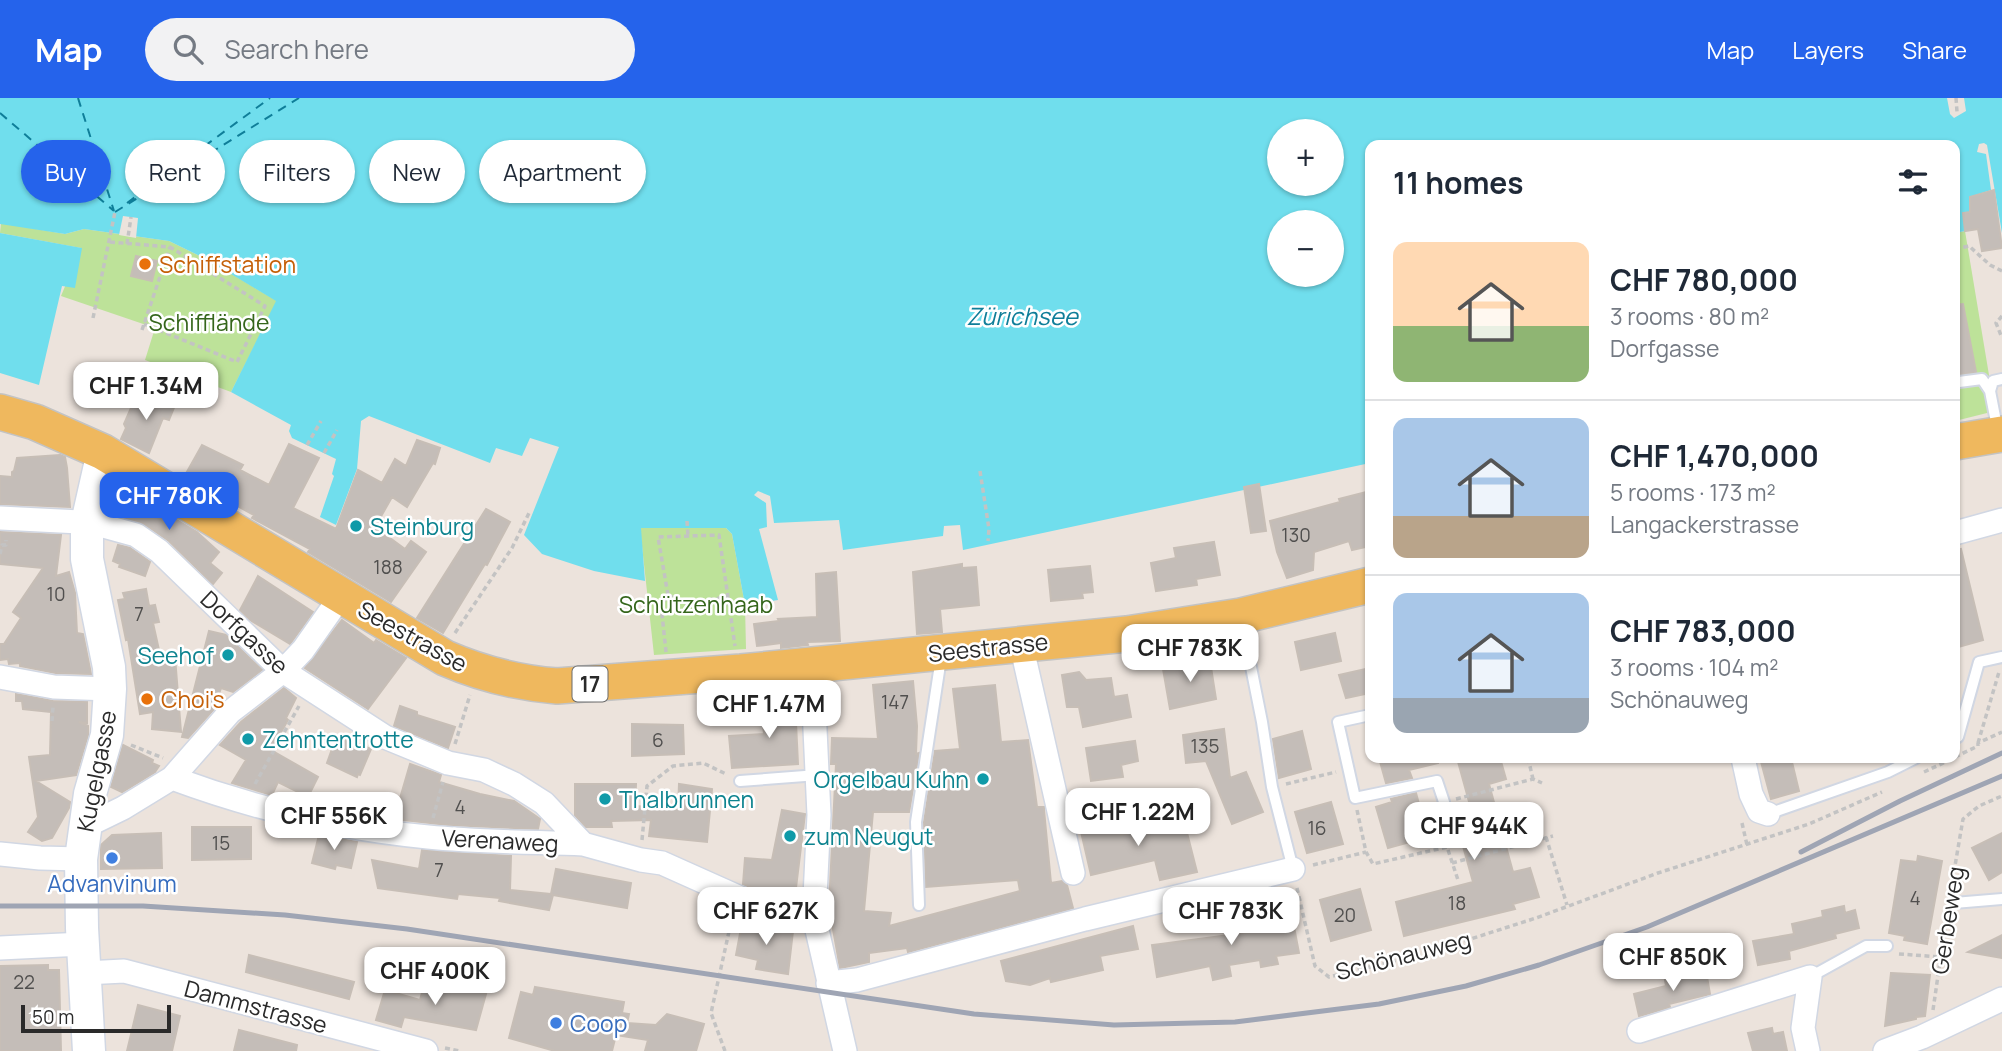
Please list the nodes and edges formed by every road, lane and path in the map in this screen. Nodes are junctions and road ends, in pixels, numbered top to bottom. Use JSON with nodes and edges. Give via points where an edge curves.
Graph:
{"nodes":[{"id":1,"x":1956,"y":98,"type":"edge"},
{"id":2,"x":1957,"y":112,"type":"dead end"},
{"id":3,"x":115,"y":212,"type":"dead end"},
{"id":4,"x":131,"y":217,"type":"dead end"},
{"id":5,"x":110,"y":242,"type":"junction"},
{"id":6,"x":127,"y":244,"type":"junction"},
{"id":7,"x":170,"y":247,"type":"junction"},
{"id":8,"x":1960,"y":248,"type":"edge"},
{"id":9,"x":2002,"y":271,"type":"edge"},
{"id":10,"x":2002,"y":316,"type":"edge"},
{"id":11,"x":93,"y":318,"type":"dead end"},
{"id":12,"x":144,"y":324,"type":"junction"},
{"id":13,"x":142,"y":330,"type":"dead end"},
{"id":14,"x":2002,"y":338,"type":"edge"},
{"id":15,"x":2002,"y":379,"type":"edge"},
{"id":16,"x":1960,"y":382,"type":"edge"},
{"id":17,"x":1990,"y":391,"type":"junction"},
{"id":18,"x":0,"y":412,"type":"edge"},
{"id":19,"x":321,"y":421,"type":"dead end"},
{"id":20,"x":337,"y":430,"type":"dead end"},
{"id":21,"x":2001,"y":442,"type":"edge"},
{"id":22,"x":1960,"y":443,"type":"edge"},
{"id":23,"x":307,"y":445,"type":"dead end"},
{"id":24,"x":103,"y":452,"type":"junction"},
{"id":25,"x":324,"y":453,"type":"dead end"},
{"id":26,"x":980,"y":471,"type":"dead end"},
{"id":27,"x":528,"y":513,"type":"dead end"},
{"id":28,"x":0,"y":518,"type":"edge"},
{"id":29,"x":2002,"y":520,"type":"edge"},
{"id":30,"x":687,"y":521,"type":"dead end"},
{"id":31,"x":1960,"y":532,"type":"edge"},
{"id":32,"x":688,"y":536,"type":"junction"},
{"id":33,"x":988,"y":541,"type":"dead end"},
{"id":34,"x":1365,"y":586,"type":"edge"},
{"id":35,"x":668,"y":595,"type":"junction"},
{"id":36,"x":341,"y":596,"type":"junction"},
{"id":37,"x":727,"y":597,"type":"junction"},
{"id":38,"x":1241,"y":616,"type":"junction"},
{"id":39,"x":451,"y":640,"type":"dead end"},
{"id":40,"x":1021,"y":644,"type":"junction"},
{"id":41,"x":941,"y":652,"type":"junction"},
{"id":42,"x":666,"y":653,"type":"dead end"},
{"id":43,"x":737,"y":658,"type":"dead end"},
{"id":44,"x":2002,"y":659,"type":"edge"},
{"id":45,"x":812,"y":664,"type":"junction"},
{"id":46,"x":283,"y":671,"type":"junction"},
{"id":47,"x":0,"y":677,"type":"edge"},
{"id":48,"x":310,"y":687,"type":"junction"},
{"id":49,"x":110,"y":689,"type":"junction"},
{"id":50,"x":1365,"y":716,"type":"edge"},
{"id":51,"x":1960,"y":730,"type":"edge"},
{"id":52,"x":2002,"y":732,"type":"edge"},
{"id":53,"x":120,"y":740,"type":"dead end"},
{"id":54,"x":1529,"y":763,"type":"edge"},
{"id":55,"x":1744,"y":763,"type":"edge"},
{"id":56,"x":1906,"y":763,"type":"edge"},
{"id":57,"x":1943,"y":763,"type":"edge"},
{"id":58,"x":1349,"y":769,"type":"junction"},
{"id":59,"x":177,"y":772,"type":"junction"},
{"id":60,"x":726,"y":774,"type":"dead end"},
{"id":61,"x":818,"y":775,"type":"junction"},
{"id":62,"x":1917,"y":775,"type":"dead end"},
{"id":63,"x":1533,"y":779,"type":"junction"},
{"id":64,"x":740,"y":781,"type":"dead end"},
{"id":65,"x":1542,"y":783,"type":"dead end"},
{"id":66,"x":1272,"y":787,"type":"junction"},
{"id":67,"x":1893,"y":787,"type":"dead end"},
{"id":68,"x":2002,"y":796,"type":"edge"},
{"id":69,"x":245,"y":801,"type":"junction"},
{"id":70,"x":1444,"y":802,"type":"joint"},
{"id":71,"x":1429,"y":804,"type":"dead end"},
{"id":72,"x":1768,"y":814,"type":"joint"},
{"id":73,"x":1359,"y":817,"type":"dead end"},
{"id":74,"x":84,"y":827,"type":"junction"},
{"id":75,"x":1553,"y":836,"type":"dead end"},
{"id":76,"x":1546,"y":837,"type":"junction"},
{"id":77,"x":583,"y":844,"type":"junction"},
{"id":78,"x":1440,"y":848,"type":"junction"},
{"id":79,"x":1366,"y":852,"type":"junction"},
{"id":80,"x":0,"y":854,"type":"edge"},
{"id":81,"x":81,"y":859,"type":"junction"},
{"id":82,"x":640,"y":860,"type":"junction"},
{"id":83,"x":1452,"y":863,"type":"junction"},
{"id":84,"x":1293,"y":869,"type":"junction"},
{"id":85,"x":1073,"y":873,"type":"dead end"},
{"id":86,"x":1458,"y":880,"type":"dead end"},
{"id":87,"x":737,"y":896,"type":"junction"},
{"id":88,"x":2002,"y":899,"type":"edge"},
{"id":89,"x":1950,"y":904,"type":"junction"},
{"id":90,"x":919,"y":905,"type":"dead end"},
{"id":91,"x":1567,"y":906,"type":"junction"},
{"id":92,"x":814,"y":917,"type":"junction"},
{"id":93,"x":1887,"y":946,"type":"dead end"},
{"id":94,"x":0,"y":948,"type":"edge"},
{"id":95,"x":84,"y":959,"type":"junction"},
{"id":96,"x":1810,"y":977,"type":"junction"},
{"id":97,"x":828,"y":983,"type":"junction"},
{"id":98,"x":2002,"y":999,"type":"edge"},
{"id":99,"x":1639,"y":1031,"type":"dead end"},
{"id":100,"x":1926,"y":1040,"type":"edge"},
{"id":101,"x":89,"y":1051,"type":"edge"},
{"id":102,"x":426,"y":1051,"type":"edge"},
{"id":103,"x":725,"y":1051,"type":"edge"},
{"id":104,"x":845,"y":1051,"type":"edge"},
{"id":105,"x":1808,"y":1051,"type":"edge"},
{"id":106,"x":1885,"y":1051,"type":"edge"}],
"edges":[{"from":1,"to":2,"type":"path"},
{"from":3,"to":5,"type":"path"},
{"from":4,"to":6,"type":"path"},
{"from":5,"to":6,"type":"path"},
{"from":5,"to":11,"type":"path"},
{"from":6,"to":7,"type":"path"},
{"from":7,"to":12,"type":"path"},
{"from":7,"to":12,"type":"path","via":[[265,306],[237,362]]},
{"from":8,"to":9,"type":"path","via":[[1969,246]]},
{"from":10,"to":14,"type":"path","via":[[1996,323]]},
{"from":12,"to":13,"type":"path"},
{"from":15,"to":17,"type":"lane","via":[[1993,381]]},
{"from":16,"to":17,"type":"lane","via":[[1982,379]]},
{"from":17,"to":21,"type":"lane"},
{"from":18,"to":24,"type":"main road","name":"Seestrasse","number":"17","via":[[46,426]]},
{"from":19,"to":23,"type":"path"},
{"from":20,"to":25,"type":"path"},
{"from":21,"to":22,"type":"main road"},
{"from":24,"to":36,"type":"main road","name":"Seestrasse","number":"17"},
{"from":24,"to":49,"type":"street","name":"Kugelgasse","via":[[86,523],[87,559]]},
{"from":26,"to":33,"type":"path"},
{"from":27,"to":39,"type":"path","via":[[512,548]]},
{"from":28,"to":46,"type":"street","name":"Dorfgasse","via":[[88,523],[136,535],[159,551]]},
{"from":29,"to":31,"type":"street"},
{"from":30,"to":32,"type":"path"},
{"from":32,"to":35,"type":"path","via":[[658,537]]},
{"from":32,"to":37,"type":"path","via":[[719,535]]},
{"from":34,"to":38,"type":"main road","name":"Seestrasse","number":"17"},
{"from":35,"to":37,"type":"path","via":[[686,603]]},
{"from":35,"to":42,"type":"path","via":[[661,605]]},
{"from":36,"to":45,"type":"main road","name":"Seestrasse","number":"17","via":[[445,658],[480,673],[539,685]]},
{"from":36,"to":46,"type":"street"},
{"from":37,"to":43,"type":"path"},
{"from":38,"to":40,"type":"main road","name":"Seestrasse","number":"17"},
{"from":38,"to":66,"type":"lane"},
{"from":40,"to":41,"type":"main road","name":"Seestrasse","number":"17"},
{"from":40,"to":85,"type":"street"},
{"from":41,"to":45,"type":"main road","name":"Seestrasse","number":"17"},
{"from":41,"to":90,"type":"lane","via":[[916,822]]},
{"from":44,"to":51,"type":"lane","via":[[1979,662]]},
{"from":44,"to":52,"type":"path","via":[[1978,743]]},
{"from":45,"to":61,"type":"street"},
{"from":46,"to":48,"type":"street","name":"Dorfgasse"},
{"from":46,"to":59,"type":"street","via":[[230,712]]},
{"from":47,"to":49,"type":"street","via":[[54,687]]},
{"from":48,"to":69,"type":"path"},
{"from":48,"to":77,"type":"street","name":"Dorfgasse","via":[[385,737],[514,784],[544,803]]},
{"from":49,"to":74,"type":"street","name":"Kugelgasse","via":[[107,735]]},
{"from":50,"to":58,"type":"lane","via":[[1338,722]]},
{"from":53,"to":59,"type":"path"},
{"from":54,"to":63,"type":"path"},
{"from":55,"to":72,"type":"street","via":[[1751,794],[1759,811]]},
{"from":56,"to":72,"type":"lane"},
{"from":57,"to":62,"type":"path"},
{"from":58,"to":66,"type":"path"},
{"from":58,"to":70,"type":"lane","via":[[1355,798],[1437,781]]},
{"from":59,"to":69,"type":"street","name":"Verenaweg","via":[[216,794]]},
{"from":59,"to":74,"type":"street"},
{"from":60,"to":82,"type":"path","via":[[703,763],[673,766],[647,786]]},
{"from":61,"to":64,"type":"lane"},
{"from":61,"to":92,"type":"street"},
{"from":63,"to":65,"type":"path"},
{"from":63,"to":70,"type":"path"},
{"from":66,"to":84,"type":"lane"},
{"from":67,"to":91,"type":"path","name":"Schönauweg","via":[[1810,824]]},
{"from":68,"to":89,"type":"path","name":"Gerbeweg","via":[[1970,811],[1961,823]]},
{"from":69,"to":77,"type":"street","name":"Verenaweg","via":[[351,827],[428,837]]},
{"from":71,"to":78,"type":"path"},
{"from":73,"to":79,"type":"path"},
{"from":74,"to":81,"type":"street","name":"Kugelgasse"},
{"from":75,"to":76,"type":"path"},
{"from":76,"to":83,"type":"path"},
{"from":76,"to":91,"type":"path"},
{"from":77,"to":82,"type":"street"},
{"from":78,"to":79,"type":"path","via":[[1373,864]]},
{"from":78,"to":83,"type":"path","via":[[1447,847]]},
{"from":79,"to":84,"type":"path"},
{"from":80,"to":81,"type":"street"},
{"from":81,"to":95,"type":"street","name":"Kugelgasse"},
{"from":82,"to":87,"type":"street","via":[[662,863]]},
{"from":83,"to":86,"type":"path"},
{"from":84,"to":91,"type":"path","name":"Schönauweg","via":[[1315,966],[1329,977],[1427,953]]},
{"from":84,"to":97,"type":"street","via":[[857,980]]},
{"from":87,"to":92,"type":"street","via":[[767,909]]},
{"from":87,"to":103,"type":"path","via":[[711,1013]]},
{"from":88,"to":89,"type":"lane"},
{"from":89,"to":100,"type":"path","name":"Gerbeweg"},
{"from":92,"to":97,"type":"street"},
{"from":93,"to":96,"type":"lane","via":[[1866,946]]},
{"from":94,"to":95,"type":"street","name":"Dammstrasse"},
{"from":95,"to":101,"type":"street","name":"Kugelgasse"},
{"from":95,"to":102,"type":"street","name":"Dammstrasse"},
{"from":96,"to":99,"type":"street"},
{"from":96,"to":105,"type":"street","via":[[1803,1028]]},
{"from":97,"to":104,"type":"street"},
{"from":98,"to":100,"type":"street"},
{"from":100,"to":106,"type":"street"}]}
